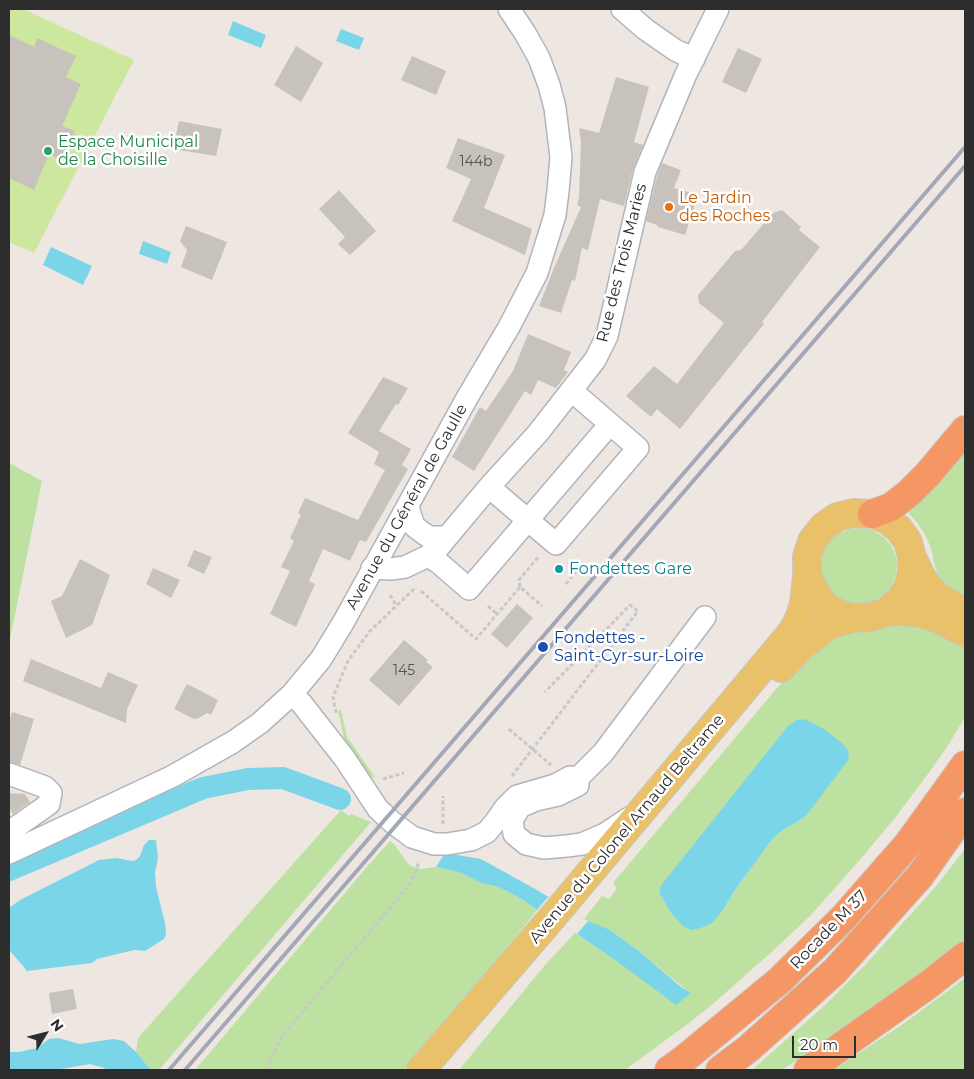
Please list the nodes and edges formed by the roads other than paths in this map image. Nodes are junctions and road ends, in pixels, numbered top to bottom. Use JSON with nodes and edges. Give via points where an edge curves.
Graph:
{"nodes":[{"id":1,"x":509,"y":9,"type":"edge"},
{"id":2,"x":622,"y":9,"type":"edge"},
{"id":3,"x":718,"y":9,"type":"edge"},
{"id":4,"x":694,"y":59,"type":"junction"},
{"id":5,"x":572,"y":391,"type":"junction"},
{"id":6,"x":610,"y":424,"type":"junction"},
{"id":7,"x":965,"y":430,"type":"edge"},
{"id":8,"x":489,"y":487,"type":"junction"},
{"id":9,"x":408,"y":507,"type":"junction"},
{"id":10,"x":872,"y":514,"type":"junction"},
{"id":11,"x":528,"y":520,"type":"junction"},
{"id":12,"x":446,"y":537,"type":"junction"},
{"id":13,"x":912,"y":557,"type":"junction"},
{"id":14,"x":434,"y":559,"type":"junction"},
{"id":15,"x":372,"y":568,"type":"junction"},
{"id":16,"x":807,"y":575,"type":"junction"},
{"id":17,"x":886,"y":612,"type":"junction"},
{"id":18,"x":965,"y":612,"type":"edge"},
{"id":19,"x":705,"y":617,"type":"dead end"},
{"id":20,"x":854,"y":618,"type":"junction"},
{"id":21,"x":965,"y":633,"type":"edge"},
{"id":22,"x":292,"y":694,"type":"junction"},
{"id":23,"x":965,"y":765,"type":"edge"},
{"id":24,"x":9,"y":774,"type":"edge"},
{"id":25,"x":578,"y":778,"type":"junction"},
{"id":26,"x":646,"y":807,"type":"junction"},
{"id":27,"x":965,"y":812,"type":"edge"},
{"id":28,"x":9,"y":832,"type":"edge"},
{"id":29,"x":9,"y":854,"type":"edge"},
{"id":30,"x":563,"y":916,"type":"junction"},
{"id":31,"x":965,"y":956,"type":"edge"},
{"id":32,"x":421,"y":1070,"type":"edge"},
{"id":33,"x":442,"y":1070,"type":"edge"},
{"id":34,"x":669,"y":1070,"type":"edge"},
{"id":35,"x":720,"y":1070,"type":"edge"},
{"id":36,"x":808,"y":1070,"type":"edge"}],
"edges":[{"from":1,"to":9,"type":"street","name":"Avenue du Général de Gaulle","via":[[540,58],[550,85],[561,157],[555,214],[537,273]]},
{"from":2,"to":4,"type":"street","via":[[675,50]]},
{"from":3,"to":4,"type":"street","name":"Rue des Trois Maries"},
{"from":4,"to":5,"type":"street","name":"Rue des Trois Maries","via":[[645,172],[607,336],[595,360]]},
{"from":5,"to":6,"type":"street"},
{"from":5,"to":8,"type":"street","name":"Rue des Trois Maries"},
{"from":6,"to":11,"type":"street"},
{"from":6,"to":11,"type":"street","via":[[638,448],[556,544]]},
{"from":7,"to":10,"type":"highway","via":[[909,493],[891,507]]},
{"from":8,"to":11,"type":"street"},
{"from":8,"to":12,"type":"street","name":"Rue des Trois Maries"},
{"from":9,"to":12,"type":"street","via":[[414,526],[423,534]]},
{"from":9,"to":15,"type":"street","name":"Avenue du Général de Gaulle"},
{"from":10,"to":13,"type":"main road","via":[[899,529],[908,542]]},
{"from":10,"to":16,"type":"main road","via":[[854,512],[837,517],[823,527],[812,541],[807,557]]},
{"from":11,"to":14,"type":"street","via":[[469,590]]},
{"from":12,"to":14,"type":"street","name":"Rue des Trois Maries"},
{"from":13,"to":17,"type":"main road","via":[[908,588]]},
{"from":13,"to":18,"type":"main road","via":[[935,594]]},
{"from":14,"to":15,"type":"street","name":"Rue des Trois Maries","via":[[405,567]]},
{"from":15,"to":22,"type":"street","name":"Avenue du Général de Gaulle","via":[[321,659]]},
{"from":16,"to":20,"type":"main road","via":[[824,605],[838,614]]},
{"from":16,"to":26,"type":"main road","name":"Avenue du Colonel Arnaud Beltrame","via":[[804,604],[795,627]]},
{"from":17,"to":20,"type":"main road"},
{"from":17,"to":21,"type":"main road","via":[[920,613]]},
{"from":19,"to":25,"type":"street","via":[[603,753]]},
{"from":20,"to":30,"type":"main road","name":"Avenue du Colonel Arnaud Beltrame","via":[[831,624],[787,660]]},
{"from":22,"to":25,"type":"street","via":[[345,760],[378,809],[412,837],[422,841],[447,844],[470,840],[487,832],[517,796],[570,777]]},
{"from":22,"to":29,"type":"street","name":"Avenue du Général de Gaulle","via":[[233,742],[173,776]]},
{"from":23,"to":34,"type":"highway","name":"Rocade M 37","via":[[908,844],[844,917],[780,980]]},
{"from":24,"to":28,"type":"street","via":[[44,787],[51,793],[49,804]]},
{"from":25,"to":26,"type":"street","via":[[578,785],[569,790],[520,807],[512,820],[514,834],[526,844],[544,848],[582,844],[605,834]]},
{"from":26,"to":30,"type":"main road","name":"Avenue du Colonel Arnaud Beltrame"},
{"from":27,"to":35,"type":"highway","name":"Rocade M 37","via":[[920,876],[835,971]]},
{"from":30,"to":32,"type":"main road","name":"Avenue du Colonel Arnaud Beltrame"},
{"from":30,"to":33,"type":"main road","name":"Avenue du Colonel Arnaud Beltrame"},
{"from":31,"to":36,"type":"highway"}]}
